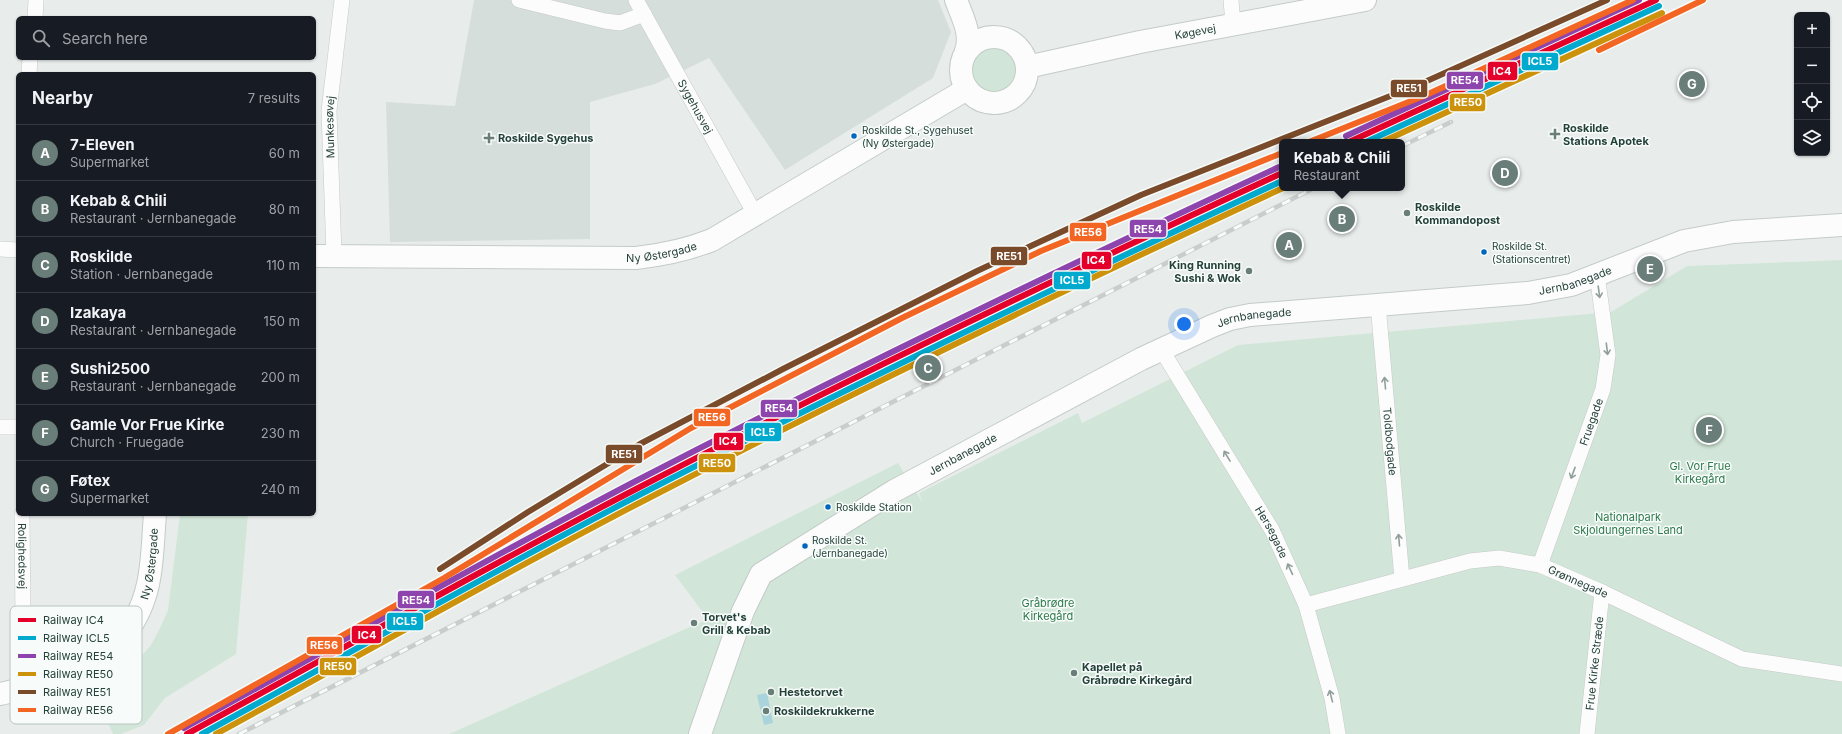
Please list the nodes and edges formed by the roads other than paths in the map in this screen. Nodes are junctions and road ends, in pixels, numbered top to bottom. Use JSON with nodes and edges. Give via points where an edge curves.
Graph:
{"nodes":[{"id":1,"x":36,"y":0,"type":"edge"},
{"id":2,"x":342,"y":0,"type":"edge"},
{"id":3,"x":519,"y":0,"type":"edge"},
{"id":4,"x":636,"y":0,"type":"edge"},
{"id":5,"x":956,"y":0,"type":"edge"},
{"id":6,"x":966,"y":0,"type":"edge"},
{"id":7,"x":1231,"y":0,"type":"edge"},
{"id":8,"x":1365,"y":0,"type":"edge"},
{"id":9,"x":644,"y":14,"type":"junction"},
{"id":10,"x":34,"y":16,"type":"edge"},
{"id":11,"x":1233,"y":24,"type":"junction"},
{"id":12,"x":997,"y":36,"type":"junction"},
{"id":13,"x":966,"y":51,"type":"junction"},
{"id":14,"x":30,"y":60,"type":"edge"},
{"id":15,"x":1027,"y":67,"type":"junction"},
{"id":16,"x":29,"y":72,"type":"edge"},
{"id":17,"x":967,"y":89,"type":"junction"},
{"id":18,"x":754,"y":214,"type":"junction"},
{"id":19,"x":1842,"y":225,"type":"edge"},
{"id":20,"x":0,"y":249,"type":"edge"},
{"id":21,"x":16,"y":250,"type":"edge"},
{"id":22,"x":324,"y":255,"type":"edge"},
{"id":23,"x":1597,"y":274,"type":"junction"},
{"id":24,"x":1378,"y":304,"type":"junction"},
{"id":25,"x":1161,"y":349,"type":"junction"},
{"id":26,"x":0,"y":427,"type":"edge"},
{"id":27,"x":16,"y":427,"type":"edge"},
{"id":28,"x":22,"y":516,"type":"edge"},
{"id":29,"x":155,"y":516,"type":"edge"},
{"id":30,"x":1540,"y":565,"type":"junction"},
{"id":31,"x":1402,"y":579,"type":"junction"},
{"id":32,"x":1602,"y":592,"type":"junction"},
{"id":33,"x":1306,"y":605,"type":"junction"},
{"id":34,"x":23,"y":606,"type":"edge"},
{"id":35,"x":142,"y":606,"type":"edge"},
{"id":36,"x":1842,"y":674,"type":"edge"},
{"id":37,"x":10,"y":692,"type":"edge"},
{"id":38,"x":0,"y":694,"type":"edge"},
{"id":39,"x":700,"y":734,"type":"edge"},
{"id":40,"x":1338,"y":734,"type":"edge"},
{"id":41,"x":1587,"y":734,"type":"edge"}],
"edges":[{"from":1,"to":10,"type":"street"},
{"from":2,"to":22,"type":"street","name":"Munkesøvej","via":[[329,111]]},
{"from":3,"to":9,"type":"street","via":[[605,21],[620,22]]},
{"from":4,"to":9,"type":"street","name":"Sygehusvej"},
{"from":5,"to":13,"type":"main road","via":[[967,32]]},
{"from":6,"to":12,"type":"main road","via":[[983,25]]},
{"from":7,"to":11,"type":"street"},
{"from":8,"to":11,"type":"main road","name":"Køgevej"},
{"from":9,"to":18,"type":"street","name":"Sygehusvej"},
{"from":11,"to":15,"type":"main road","name":"Køgevej","via":[[1121,45]]},
{"from":12,"to":13,"type":"main road","via":[[976,41]]},
{"from":12,"to":15,"type":"main road","via":[[1008,39],[1018,46]]},
{"from":13,"to":17,"type":"main road","via":[[961,68],[962,79]]},
{"from":14,"to":16,"type":"street"},
{"from":15,"to":17,"type":"main road","via":[[1024,85],[1016,95],[1005,101],[986,102],[975,97]]},
{"from":17,"to":18,"type":"main road","name":"Ny Østergade"},
{"from":18,"to":22,"type":"main road","name":"Ny Østergade","via":[[712,240],[688,249],[666,255],[636,258]]},
{"from":19,"to":23,"type":"main road","name":"Jernbanegade","via":[[1708,236],[1684,241]]},
{"from":20,"to":21,"type":"street"},
{"from":23,"to":24,"type":"main road","name":"Jernbanegade","via":[[1571,285],[1528,293]]},
{"from":23,"to":30,"type":"street","name":"Fruegade","one_way":true,"via":[[1608,355],[1607,372]]},
{"from":24,"to":25,"type":"main road","name":"Jernbanegade","via":[[1230,319]]},
{"from":31,"to":24,"type":"street","name":"Toldbodgade","one_way":true},
{"from":33,"to":25,"type":"street","name":"Hersegade","one_way":true,"via":[[1272,530]]},
{"from":25,"to":39,"type":"main road","name":"Jernbanegade","via":[[894,491],[761,574],[743,611]]},
{"from":26,"to":27,"type":"street"},
{"from":28,"to":34,"type":"street","name":"Rolighedsvej"},
{"from":29,"to":35,"type":"main road","name":"Ny Østergade","via":[[147,590]]},
{"from":30,"to":31,"type":"street","name":"Grønnegade","via":[[1499,558],[1485,559]]},
{"from":30,"to":32,"type":"street","name":"Grønnegade"},
{"from":31,"to":33,"type":"street","name":"Grønnegade"},
{"from":32,"to":36,"type":"street","name":"Grønnegade","via":[[1742,659]]},
{"from":32,"to":41,"type":"street","name":"Frue Kirke Stræde"},
{"from":40,"to":33,"type":"street","name":"Hersegade","one_way":true,"via":[[1332,698]]},
{"from":37,"to":38,"type":"main road","name":"Ny Østergade"}]}
